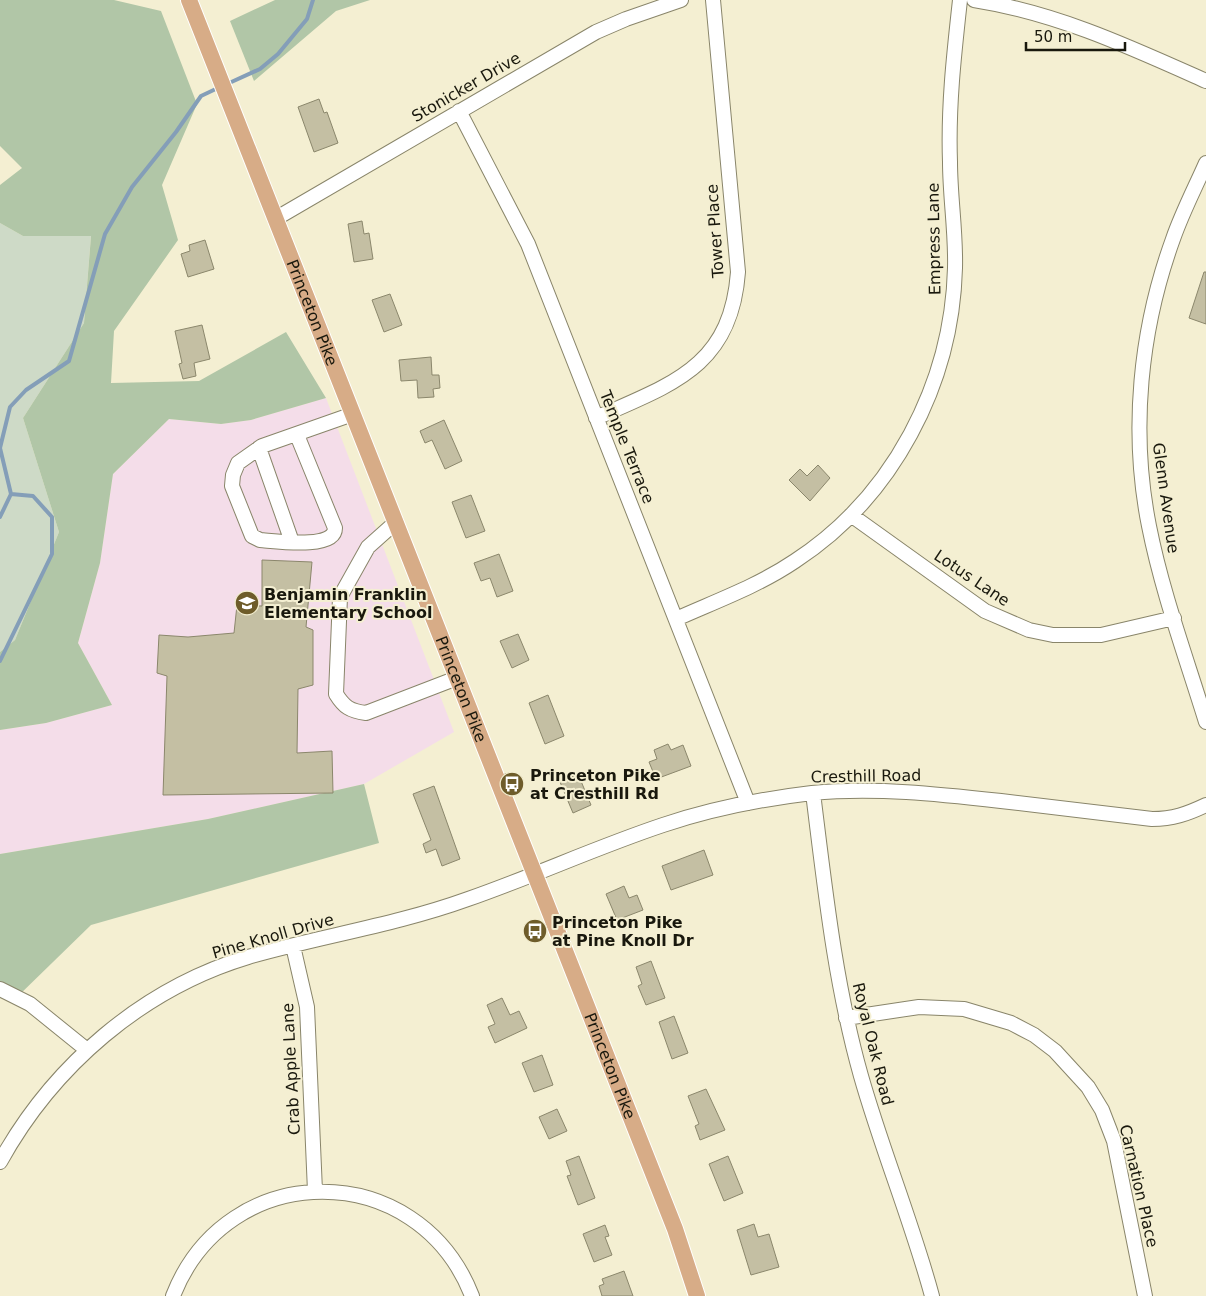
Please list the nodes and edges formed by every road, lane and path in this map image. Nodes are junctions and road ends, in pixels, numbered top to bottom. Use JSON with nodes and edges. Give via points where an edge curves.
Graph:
{"nodes":[{"id":1,"x":189,"y":0,"type":"edge"},
{"id":2,"x":680,"y":0,"type":"edge"},
{"id":3,"x":712,"y":0,"type":"edge"},
{"id":4,"x":960,"y":0,"type":"edge"},
{"id":5,"x":974,"y":0,"type":"edge"},
{"id":6,"x":1206,"y":81,"type":"edge"},
{"id":7,"x":459,"y":111,"type":"junction"},
{"id":8,"x":1206,"y":163,"type":"edge"},
{"id":9,"x":275,"y":219,"type":"junction"},
{"id":10,"x":353,"y":414,"type":"junction"},
{"id":11,"x":596,"y":418,"type":"junction"},
{"id":12,"x":298,"y":435,"type":"junction"},
{"id":13,"x":259,"y":448,"type":"junction"},
{"id":14,"x":851,"y":515,"type":"junction"},
{"id":15,"x":396,"y":522,"type":"junction"},
{"id":16,"x":292,"y":542,"type":"junction"},
{"id":17,"x":1174,"y":618,"type":"junction"},
{"id":18,"x":676,"y":619,"type":"junction"},
{"id":19,"x":458,"y":678,"type":"junction"},
{"id":20,"x":1206,"y":722,"type":"edge"},
{"id":21,"x":813,"y":793,"type":"junction"},
{"id":22,"x":748,"y":803,"type":"junction"},
{"id":23,"x":1206,"y":805,"type":"edge"},
{"id":24,"x":534,"y":874,"type":"junction"},
{"id":25,"x":293,"y":946,"type":"junction"},
{"id":26,"x":0,"y":989,"type":"edge"},
{"id":27,"x":846,"y":1018,"type":"junction"},
{"id":28,"x":87,"y":1050,"type":"junction"},
{"id":29,"x":0,"y":1162,"type":"edge"},
{"id":30,"x":315,"y":1191,"type":"junction"},
{"id":31,"x":173,"y":1296,"type":"edge"},
{"id":32,"x":472,"y":1296,"type":"edge"},
{"id":33,"x":697,"y":1296,"type":"edge"},
{"id":34,"x":932,"y":1296,"type":"edge"},
{"id":35,"x":1145,"y":1296,"type":"edge"}],
"edges":[{"from":1,"to":9,"type":"main road","name":"Princeton Pike"},
{"from":2,"to":7,"type":"street","name":"Stonicker Drive","via":[[596,32]]},
{"from":3,"to":11,"type":"street","name":"Tower Place","via":[[738,272],[732,311],[717,342],[688,373],[672,384]]},
{"from":4,"to":14,"type":"street","name":"Empress Lane","via":[[950,88],[955,267],[949,330],[940,366],[913,431],[889,470]]},
{"from":5,"to":6,"type":"street","via":[[1029,11],[1082,27]]},
{"from":7,"to":9,"type":"street","name":"Stonicker Drive"},
{"from":7,"to":11,"type":"street","name":"Temple Terrace","via":[[528,244]]},
{"from":8,"to":17,"type":"street","name":"Glenn Avenue","via":[[1181,218],[1161,275],[1150,320],[1140,395],[1140,451],[1148,525]]},
{"from":9,"to":10,"type":"main road","name":"Princeton Pike"},
{"from":10,"to":12,"type":"street"},
{"from":10,"to":15,"type":"main road","name":"Princeton Pike"},
{"from":11,"to":18,"type":"street","name":"Temple Terrace"},
{"from":12,"to":13,"type":"street"},
{"from":12,"to":16,"type":"street","via":[[335,534],[321,542]]},
{"from":13,"to":16,"type":"street"},
{"from":13,"to":16,"type":"street","via":[[238,463],[232,486],[252,536],[260,540]]},
{"from":14,"to":17,"type":"street","name":"Lotus Lane","via":[[984,611],[1029,630],[1061,636],[1101,635]]},
{"from":14,"to":18,"type":"street","name":"Empress Lane","via":[[796,561],[763,580]]},
{"from":15,"to":19,"type":"main road","name":"Princeton Pike"},
{"from":15,"to":19,"type":"street","via":[[368,547],[340,597],[336,694],[343,705],[366,713]]},
{"from":17,"to":20,"type":"street","name":"Glenn Avenue"},
{"from":18,"to":22,"type":"street","name":"Temple Terrace"},
{"from":19,"to":24,"type":"main road","name":"Princeton Pike"},
{"from":21,"to":22,"type":"street","name":"Cresthill Road"},
{"from":21,"to":23,"type":"street","name":"Cresthill Road","via":[[929,793],[1152,819],[1184,816]]},
{"from":21,"to":27,"type":"street","name":"Royal Oak Road","via":[[829,925]]},
{"from":22,"to":24,"type":"street","name":"Cresthill Road","via":[[663,825]]},
{"from":24,"to":25,"type":"street","name":"Pine Knoll Drive","via":[[421,915]]},
{"from":24,"to":33,"type":"main road","name":"Princeton Pike","via":[[675,1229]]},
{"from":25,"to":28,"type":"street","name":"Pine Knoll Drive","via":[[247,958],[185,982],[122,1021]]},
{"from":25,"to":30,"type":"street","name":"Crab Apple Lane","via":[[307,1007]]},
{"from":26,"to":28,"type":"street","via":[[30,1004]]},
{"from":27,"to":34,"type":"street","name":"Royal Oak Road","via":[[861,1076]]},
{"from":27,"to":35,"type":"street","name":"Carnation Place","via":[[918,1007],[964,1009],[1011,1023],[1055,1051],[1088,1087],[1102,1110],[1114,1141]]},
{"from":28,"to":29,"type":"street","name":"Pine Knoll Drive","via":[[42,1098]]},
{"from":30,"to":31,"type":"street","via":[[258,1204],[224,1225],[189,1262]]},
{"from":30,"to":32,"type":"street","via":[[362,1196],[403,1213],[424,1227],[456,1262]]}]}
